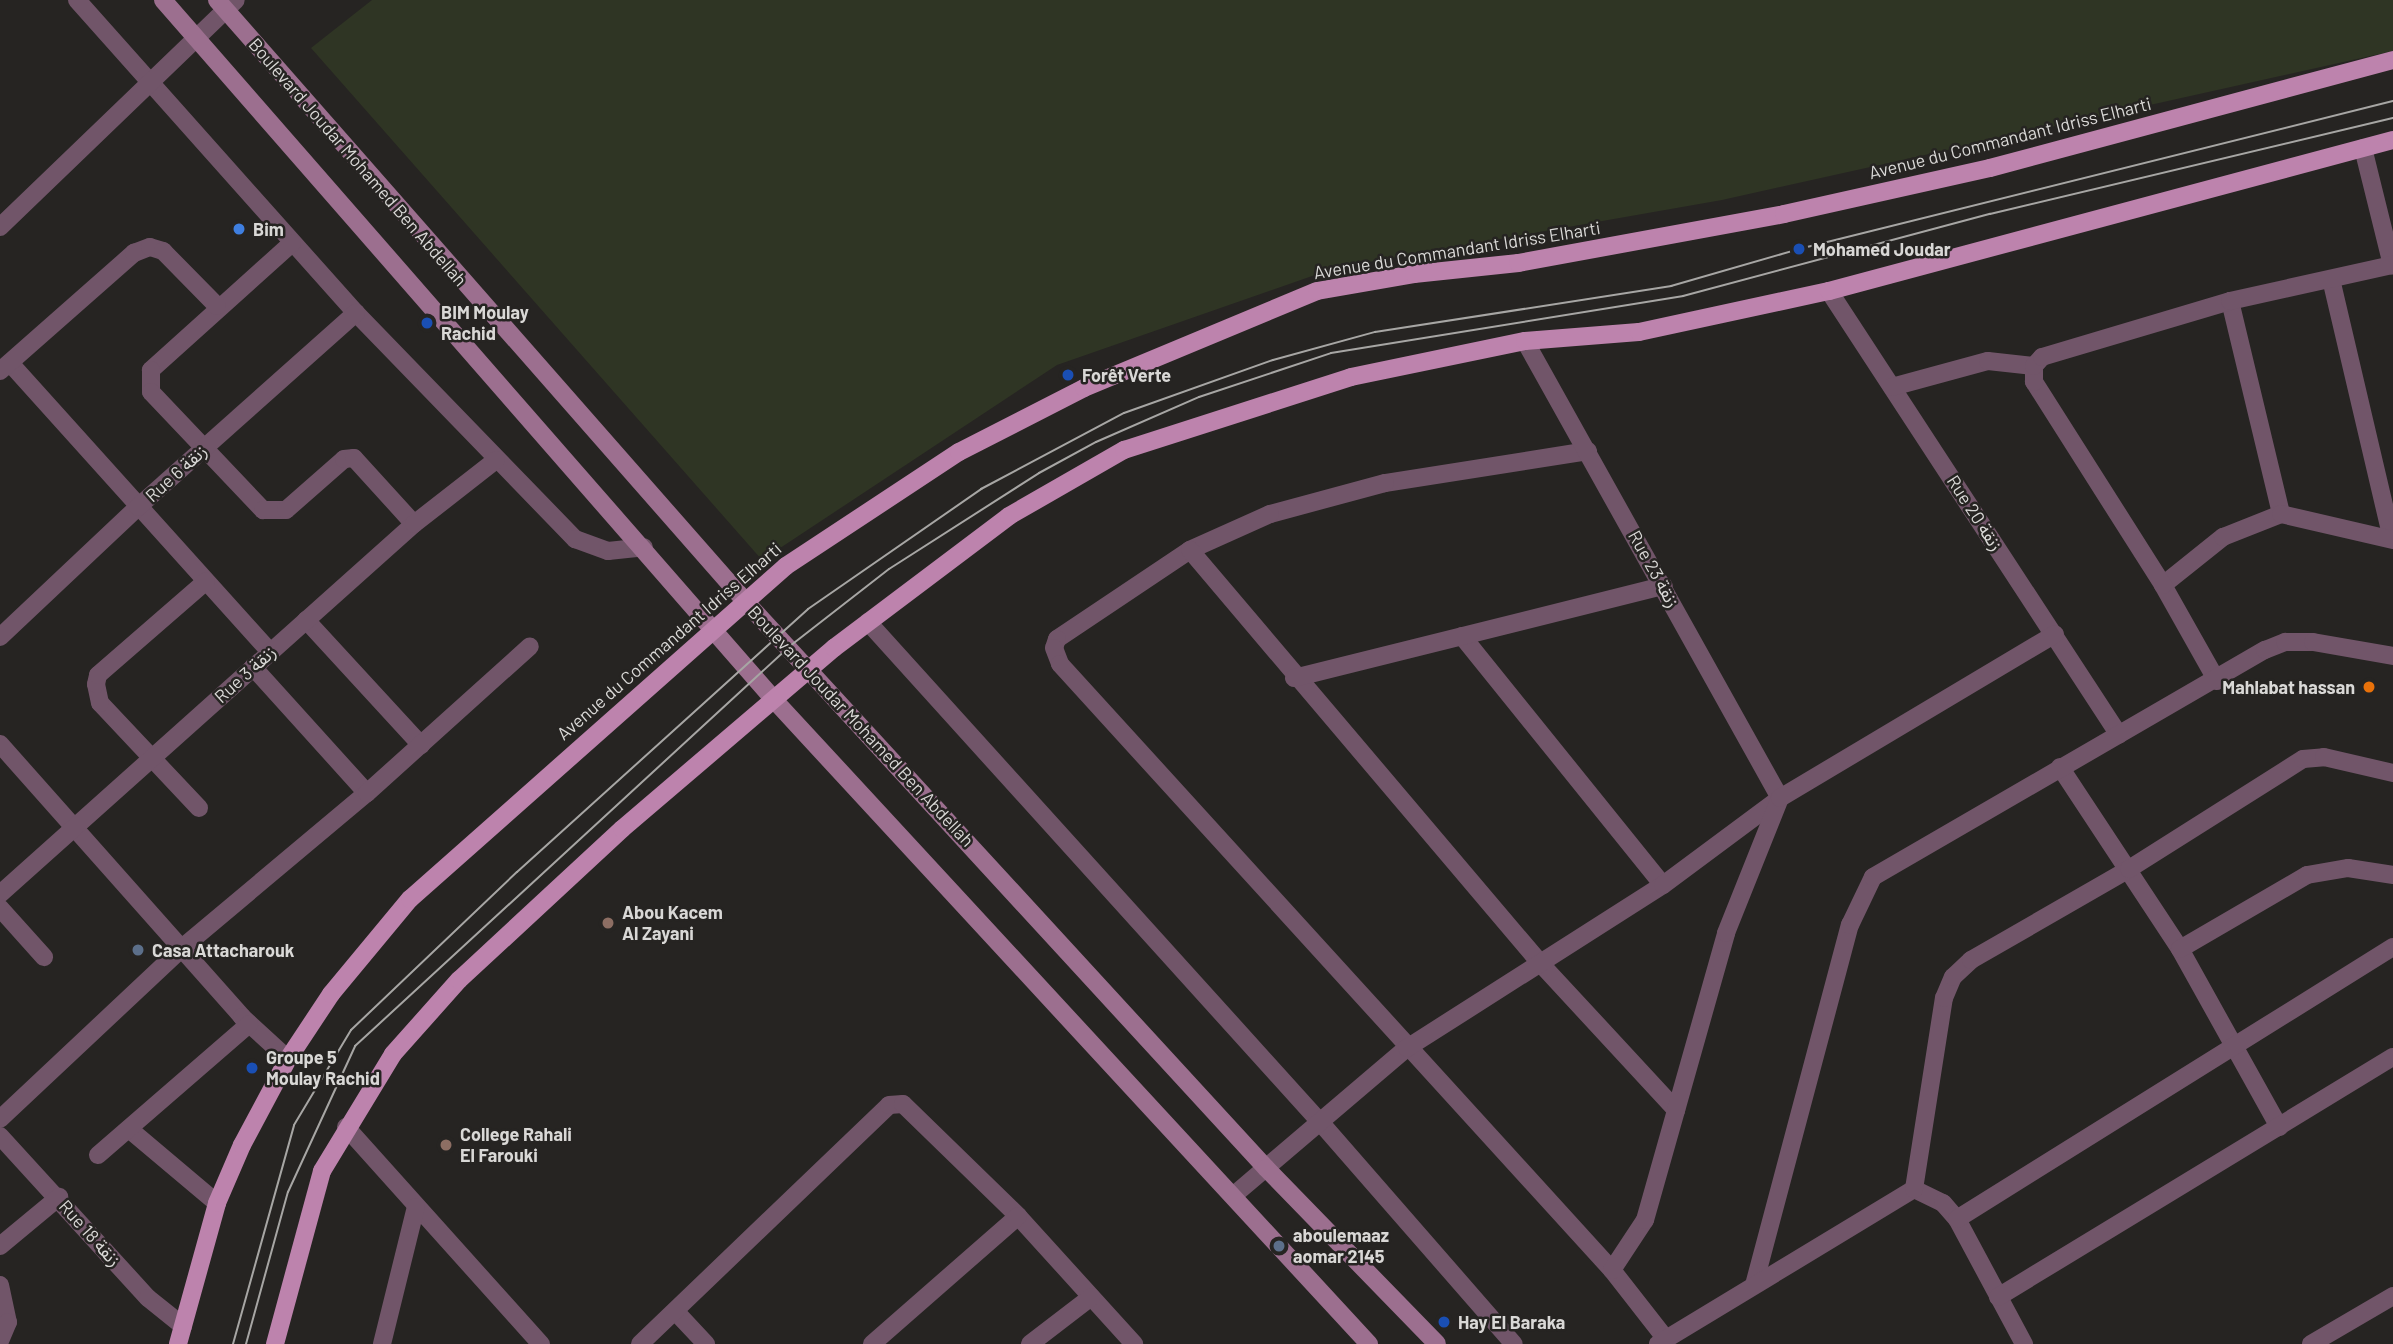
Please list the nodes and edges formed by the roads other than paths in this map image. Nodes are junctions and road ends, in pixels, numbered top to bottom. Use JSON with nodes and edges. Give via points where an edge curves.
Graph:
{"nodes":[{"id":1,"x":77,"y":0,"type":"edge"},
{"id":2,"x":163,"y":0,"type":"edge"},
{"id":3,"x":226,"y":3,"type":"edge"},
{"id":4,"x":197,"y":37,"type":"junction"},
{"id":5,"x":2393,"y":60,"type":"edge"},
{"id":6,"x":154,"y":83,"type":"junction"},
{"id":7,"x":2393,"y":140,"type":"edge"},
{"id":8,"x":2363,"y":148,"type":"junction"},
{"id":9,"x":0,"y":227,"type":"edge"},
{"id":10,"x":292,"y":243,"type":"junction"},
{"id":11,"x":2392,"y":265,"type":"edge"},
{"id":12,"x":2332,"y":279,"type":"junction"},
{"id":13,"x":1829,"y":291,"type":"junction"},
{"id":14,"x":2230,"y":301,"type":"junction"},
{"id":15,"x":217,"y":306,"type":"junction"},
{"id":16,"x":356,"y":313,"type":"junction"},
{"id":17,"x":1525,"y":341,"type":"junction"},
{"id":18,"x":2034,"y":366,"type":"junction"},
{"id":19,"x":5,"y":367,"type":"edge"},
{"id":20,"x":1892,"y":387,"type":"junction"},
{"id":21,"x":205,"y":447,"type":"junction"},
{"id":22,"x":1588,"y":451,"type":"junction"},
{"id":23,"x":496,"y":460,"type":"junction"},
{"id":24,"x":138,"y":507,"type":"junction"},
{"id":25,"x":2281,"y":514,"type":"junction"},
{"id":26,"x":414,"y":524,"type":"junction"},
{"id":27,"x":2393,"y":540,"type":"edge"},
{"id":28,"x":644,"y":547,"type":"junction"},
{"id":29,"x":1189,"y":550,"type":"junction"},
{"id":30,"x":206,"y":581,"type":"junction"},
{"id":31,"x":2163,"y":585,"type":"junction"},
{"id":32,"x":1664,"y":586,"type":"junction"},
{"id":33,"x":746,"y":600,"type":"junction"},
{"id":34,"x":306,"y":620,"type":"junction"},
{"id":35,"x":868,"y":622,"type":"junction"},
{"id":36,"x":712,"y":628,"type":"junction"},
{"id":37,"x":2055,"y":634,"type":"junction"},
{"id":38,"x":1462,"y":636,"type":"junction"},
{"id":39,"x":0,"y":637,"type":"edge"},
{"id":40,"x":530,"y":646,"type":"dead end"},
{"id":41,"x":270,"y":652,"type":"junction"},
{"id":42,"x":2393,"y":656,"type":"edge"},
{"id":43,"x":253,"y":667,"type":"junction"},
{"id":44,"x":810,"y":668,"type":"junction"},
{"id":45,"x":1294,"y":678,"type":"junction"},
{"id":46,"x":2217,"y":681,"type":"junction"},
{"id":47,"x":776,"y":702,"type":"junction"},
{"id":48,"x":2119,"y":735,"type":"junction"},
{"id":49,"x":0,"y":744,"type":"edge"},
{"id":50,"x":421,"y":746,"type":"junction"},
{"id":51,"x":152,"y":758,"type":"junction"},
{"id":52,"x":2060,"y":768,"type":"junction"},
{"id":53,"x":2393,"y":772,"type":"edge"},
{"id":54,"x":367,"y":793,"type":"junction"},
{"id":55,"x":1780,"y":799,"type":"junction"},
{"id":56,"x":199,"y":808,"type":"dead end"},
{"id":57,"x":70,"y":827,"type":"junction"},
{"id":58,"x":2129,"y":869,"type":"junction"},
{"id":59,"x":2393,"y":875,"type":"edge"},
{"id":60,"x":1663,"y":885,"type":"junction"},
{"id":61,"x":0,"y":894,"type":"edge"},
{"id":62,"x":0,"y":908,"type":"edge"},
{"id":63,"x":2393,"y":947,"type":"edge"},
{"id":64,"x":182,"y":948,"type":"junction"},
{"id":65,"x":2180,"y":949,"type":"junction"},
{"id":66,"x":44,"y":957,"type":"dead end"},
{"id":67,"x":1541,"y":964,"type":"junction"},
{"id":68,"x":249,"y":1024,"type":"junction"},
{"id":69,"x":2236,"y":1046,"type":"junction"},
{"id":70,"x":1407,"y":1048,"type":"junction"},
{"id":71,"x":2393,"y":1057,"type":"edge"},
{"id":72,"x":288,"y":1059,"type":"junction"},
{"id":73,"x":1676,"y":1110,"type":"junction"},
{"id":74,"x":0,"y":1119,"type":"edge"},
{"id":75,"x":1321,"y":1123,"type":"junction"},
{"id":76,"x":346,"y":1127,"type":"junction"},
{"id":77,"x":2279,"y":1127,"type":"junction"},
{"id":78,"x":129,"y":1129,"type":"junction"},
{"id":79,"x":0,"y":1136,"type":"edge"},
{"id":80,"x":98,"y":1155,"type":"dead end"},
{"id":81,"x":1266,"y":1168,"type":"junction"},
{"id":82,"x":1914,"y":1189,"type":"junction"},
{"id":83,"x":1234,"y":1195,"type":"junction"},
{"id":84,"x":59,"y":1198,"type":"junction"},
{"id":85,"x":217,"y":1203,"type":"junction"},
{"id":86,"x":416,"y":1207,"type":"junction"},
{"id":87,"x":1018,"y":1216,"type":"junction"},
{"id":88,"x":1957,"y":1219,"type":"junction"},
{"id":89,"x":0,"y":1246,"type":"edge"},
{"id":90,"x":1612,"y":1270,"type":"junction"},
{"id":91,"x":0,"y":1285,"type":"edge"},
{"id":92,"x":1754,"y":1285,"type":"junction"},
{"id":93,"x":1091,"y":1297,"type":"junction"},
{"id":94,"x":1998,"y":1297,"type":"junction"},
{"id":95,"x":2392,"y":1298,"type":"edge"},
{"id":96,"x":676,"y":1312,"type":"junction"},
{"id":97,"x":183,"y":1326,"type":"junction"},
{"id":98,"x":0,"y":1341,"type":"edge"},
{"id":99,"x":1662,"y":1341,"type":"edge"},
{"id":100,"x":2317,"y":1342,"type":"edge"},
{"id":101,"x":178,"y":1344,"type":"edge"},
{"id":102,"x":275,"y":1344,"type":"edge"},
{"id":103,"x":382,"y":1344,"type":"edge"},
{"id":104,"x":541,"y":1344,"type":"edge"},
{"id":105,"x":640,"y":1344,"type":"edge"},
{"id":106,"x":706,"y":1344,"type":"edge"},
{"id":107,"x":872,"y":1344,"type":"edge"},
{"id":108,"x":1030,"y":1344,"type":"edge"},
{"id":109,"x":1134,"y":1344,"type":"edge"},
{"id":110,"x":1369,"y":1344,"type":"edge"},
{"id":111,"x":1437,"y":1344,"type":"edge"},
{"id":112,"x":1514,"y":1344,"type":"edge"},
{"id":113,"x":2024,"y":1344,"type":"edge"}],
"edges":[{"from":1,"to":6,"type":"street"},
{"from":2,"to":4,"type":"main road"},
{"from":3,"to":4,"type":"street"},
{"from":3,"to":33,"type":"main road","name":"Boulevard Joudar Mohamed Ben Abdellah"},
{"from":4,"to":6,"type":"street"},
{"from":4,"to":28,"type":"main road"},
{"from":5,"to":33,"type":"main road","name":"Avenue du Commandant Idriss Elharti","via":[[1990,168],[1784,214],[1518,263],[1317,292],[1084,388],[959,452],[786,566]]},
{"from":6,"to":9,"type":"street"},
{"from":6,"to":10,"type":"street"},
{"from":7,"to":8,"type":"main road"},
{"from":8,"to":11,"type":"street"},
{"from":8,"to":13,"type":"main road"},
{"from":10,"to":15,"type":"street"},
{"from":10,"to":16,"type":"street"},
{"from":11,"to":12,"type":"street"},
{"from":12,"to":14,"type":"street"},
{"from":12,"to":27,"type":"street"},
{"from":13,"to":17,"type":"main road","via":[[1639,332]]},
{"from":13,"to":20,"type":"street","name":"Rue 20 زنقة"},
{"from":14,"to":18,"type":"street","via":[[2042,357]]},
{"from":14,"to":25,"type":"street"},
{"from":15,"to":19,"type":"street","via":[[163,251],[150,247],[134,253]]},
{"from":15,"to":21,"type":"street","via":[[151,370],[151,392]]},
{"from":16,"to":21,"type":"street","name":"Rue 6 زنقة"},
{"from":16,"to":23,"type":"street"},
{"from":17,"to":22,"type":"street","name":"Rue 23 زنقة"},
{"from":17,"to":35,"type":"main road","via":[[1351,377],[1124,450],[1009,516]]},
{"from":18,"to":20,"type":"street","via":[[1987,361]]},
{"from":18,"to":31,"type":"street","via":[[2034,382]]},
{"from":19,"to":24,"type":"street"},
{"from":20,"to":37,"type":"street","name":"Rue 20 زنقة"},
{"from":21,"to":24,"type":"street","name":"Rue 6 زنقة"},
{"from":21,"to":26,"type":"street","via":[[262,510],[286,510],[344,459],[354,458]]},
{"from":22,"to":29,"type":"street","via":[[1385,483],[1270,514]]},
{"from":22,"to":32,"type":"street","name":"Rue 23 زنقة"},
{"from":23,"to":26,"type":"street","name":"Rue 3 زنقة"},
{"from":23,"to":28,"type":"street","via":[[575,539],[608,551]]},
{"from":24,"to":30,"type":"street"},
{"from":24,"to":39,"type":"street","name":"Rue 6 زنقة"},
{"from":25,"to":27,"type":"street"},
{"from":25,"to":31,"type":"street","via":[[2223,537]]},
{"from":26,"to":34,"type":"street","name":"Rue 3 زنقة"},
{"from":28,"to":36,"type":"main road"},
{"from":29,"to":45,"type":"street"},
{"from":29,"to":70,"type":"street","via":[[1057,639],[1056,655]]},
{"from":30,"to":41,"type":"street"},
{"from":30,"to":51,"type":"street","via":[[98,675],[100,703]]},
{"from":31,"to":46,"type":"street"},
{"from":32,"to":38,"type":"street"},
{"from":32,"to":55,"type":"street","name":"Rue 23 زنقة"},
{"from":33,"to":36,"type":"main road","name":"Avenue du Commandant Idriss Elharti"},
{"from":33,"to":44,"type":"main road","name":"Boulevard Joudar Mohamed Ben Abdellah"},
{"from":34,"to":41,"type":"street","name":"Rue 3 زنقة"},
{"from":34,"to":50,"type":"street"},
{"from":35,"to":44,"type":"main road"},
{"from":35,"to":75,"type":"street"},
{"from":36,"to":47,"type":"main road"},
{"from":36,"to":72,"type":"main road","name":"Avenue du Commandant Idriss Elharti","via":[[411,899],[331,994]]},
{"from":37,"to":48,"type":"street","name":"Rue 20 زنقة"},
{"from":37,"to":55,"type":"street"},
{"from":38,"to":45,"type":"street"},
{"from":38,"to":60,"type":"street"},
{"from":40,"to":50,"type":"street"},
{"from":41,"to":43,"type":"street","name":"Rue 3 زنقة"},
{"from":42,"to":46,"type":"street","via":[[2285,642]]},
{"from":43,"to":51,"type":"street","name":"Rue 3 زنقة"},
{"from":43,"to":54,"type":"street"},
{"from":44,"to":47,"type":"main road"},
{"from":44,"to":81,"type":"main road","name":"Boulevard Joudar Mohamed Ben Abdellah"},
{"from":45,"to":67,"type":"street"},
{"from":46,"to":48,"type":"street"},
{"from":47,"to":76,"type":"main road","via":[[622,830],[459,980],[393,1055]]},
{"from":47,"to":83,"type":"main road"},
{"from":48,"to":52,"type":"street"},
{"from":49,"to":57,"type":"street"},
{"from":50,"to":54,"type":"street"},
{"from":51,"to":56,"type":"street"},
{"from":51,"to":57,"type":"street","name":"Rue 3 زنقة"},
{"from":52,"to":58,"type":"street"},
{"from":52,"to":92,"type":"street","via":[[1873,877],[1860,899]]},
{"from":53,"to":58,"type":"street","via":[[2324,757],[2303,759]]},
{"from":54,"to":64,"type":"street"},
{"from":55,"to":60,"type":"street"},
{"from":55,"to":73,"type":"street","via":[[1726,933]]},
{"from":57,"to":61,"type":"street","name":"Rue 3 زنقة"},
{"from":57,"to":64,"type":"street"},
{"from":58,"to":65,"type":"street"},
{"from":58,"to":82,"type":"street","via":[[1970,960],[1953,977],[1944,998]]},
{"from":59,"to":65,"type":"street","via":[[2348,868],[2307,875]]},
{"from":60,"to":67,"type":"street"},
{"from":62,"to":66,"type":"street"},
{"from":63,"to":69,"type":"street"},
{"from":64,"to":68,"type":"street"},
{"from":64,"to":74,"type":"street"},
{"from":65,"to":69,"type":"street"},
{"from":67,"to":70,"type":"street"},
{"from":67,"to":73,"type":"street"},
{"from":68,"to":72,"type":"street"},
{"from":68,"to":78,"type":"street"},
{"from":69,"to":77,"type":"street"},
{"from":69,"to":88,"type":"street"},
{"from":70,"to":75,"type":"street"},
{"from":70,"to":90,"type":"street"},
{"from":71,"to":77,"type":"street"},
{"from":72,"to":85,"type":"main road","name":"Avenue du Commandant Idriss Elharti"},
{"from":73,"to":90,"type":"street","via":[[1646,1220]]},
{"from":75,"to":81,"type":"street"},
{"from":75,"to":112,"type":"street"},
{"from":76,"to":86,"type":"street"},
{"from":76,"to":102,"type":"main road","via":[[322,1171]]},
{"from":77,"to":94,"type":"street"},
{"from":78,"to":80,"type":"street"},
{"from":78,"to":85,"type":"street"},
{"from":79,"to":84,"type":"street","name":"Rue 18 زنقة"},
{"from":81,"to":83,"type":"street"},
{"from":81,"to":111,"type":"main road","name":"Boulevard Joudar Mohamed Ben Abdellah"},
{"from":82,"to":88,"type":"street","via":[[1943,1203]]},
{"from":82,"to":92,"type":"street"},
{"from":83,"to":110,"type":"main road"},
{"from":84,"to":89,"type":"street"},
{"from":84,"to":97,"type":"street","name":"Rue 18 زنقة","via":[[148,1298]]},
{"from":85,"to":97,"type":"main road","name":"Avenue du Commandant Idriss Elharti"},
{"from":86,"to":103,"type":"street"},
{"from":86,"to":104,"type":"street"},
{"from":87,"to":93,"type":"street"},
{"from":87,"to":96,"type":"street","via":[[913,1110],[903,1104],[889,1105]]},
{"from":87,"to":107,"type":"street"},
{"from":88,"to":94,"type":"street"},
{"from":90,"to":99,"type":"street"},
{"from":91,"to":98,"type":"street","via":[[8,1322]]},
{"from":92,"to":99,"type":"street"},
{"from":93,"to":108,"type":"street"},
{"from":93,"to":109,"type":"street"},
{"from":94,"to":113,"type":"street"},
{"from":95,"to":100,"type":"street"},
{"from":96,"to":105,"type":"street"},
{"from":96,"to":106,"type":"street"},
{"from":97,"to":101,"type":"main road","name":"Avenue du Commandant Idriss Elharti"}]}
